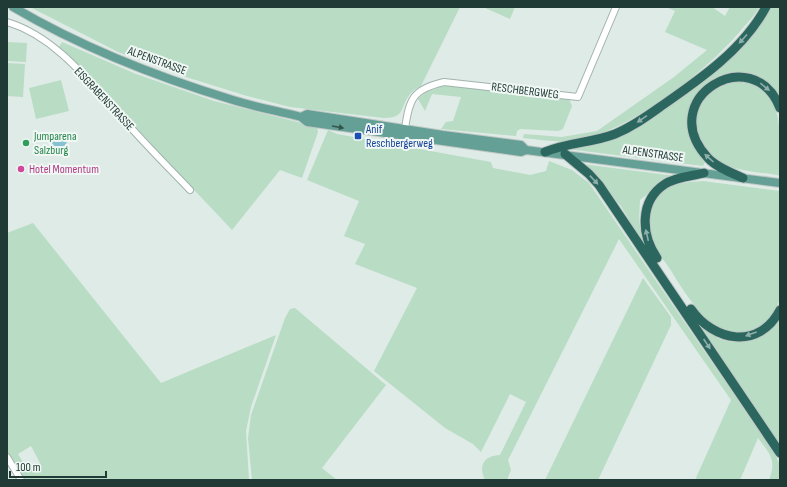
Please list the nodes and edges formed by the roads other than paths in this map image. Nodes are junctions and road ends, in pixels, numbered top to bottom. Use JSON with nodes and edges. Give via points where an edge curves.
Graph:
{"nodes":[{"id":1,"x":13,"y":7,"type":"edge"},
{"id":2,"x":616,"y":7,"type":"edge"},
{"id":3,"x":766,"y":7,"type":"edge"},
{"id":4,"x":7,"y":22,"type":"edge"},
{"id":5,"x":780,"y":108,"type":"edge"},
{"id":6,"x":301,"y":117,"type":"junction"},
{"id":7,"x":405,"y":129,"type":"junction"},
{"id":8,"x":526,"y":150,"type":"junction"},
{"id":9,"x":545,"y":152,"type":"junction"},
{"id":10,"x":564,"y":154,"type":"junction"},
{"id":11,"x":704,"y":173,"type":"junction"},
{"id":12,"x":742,"y":178,"type":"junction"},
{"id":13,"x":779,"y":183,"type":"edge"},
{"id":14,"x":190,"y":190,"type":"dead end"},
{"id":15,"x":780,"y":310,"type":"edge"},
{"id":16,"x":780,"y":453,"type":"edge"},
{"id":17,"x":7,"y":457,"type":"edge"},
{"id":18,"x":21,"y":480,"type":"edge"}],
"edges":[{"from":1,"to":6,"type":"main road","name":"ALPENSTRASSE","via":[[115,58],[167,78],[235,100]]},
{"from":2,"to":7,"type":"street","name":"RESCHBERGWEG","via":[[578,97],[444,82],[429,85],[418,93],[409,104]]},
{"from":3,"to":9,"type":"highway","one_way":true,"via":[[752,29],[727,55],[634,124],[597,141],[560,145]]},
{"from":4,"to":14,"type":"street","name":"EISGRABENSTRASSE","via":[[55,48]]},
{"from":12,"to":5,"type":"highway","one_way":true,"via":[[709,160],[697,144],[692,128],[692,112],[697,100],[708,88],[722,79],[738,76],[753,79],[767,88]]},
{"from":6,"to":7,"type":"main road","name":"ALPENSTRASSE","via":[[307,114]]},
{"from":6,"to":8,"type":"main road","name":"ALPENSTRASSE","one_way":true,"via":[[307,122],[376,133],[521,152]]},
{"from":7,"to":8,"type":"main road","name":"ALPENSTRASSE","via":[[521,145]]},
{"from":8,"to":9,"type":"main road","name":"ALPENSTRASSE"},
{"from":9,"to":10,"type":"main road","name":"ALPENSTRASSE"},
{"from":10,"to":11,"type":"main road","name":"ALPENSTRASSE"},
{"from":10,"to":16,"type":"highway","one_way":true,"via":[[599,185]]},
{"from":11,"to":12,"type":"main road","name":"ALPENSTRASSE"},
{"from":15,"to":11,"type":"highway","one_way":true,"via":[[769,325],[753,334],[737,337],[713,331],[697,318],[650,249],[645,232],[645,214],[652,197],[665,184]]},
{"from":12,"to":13,"type":"main road","name":"ALPENSTRASSE"},
{"from":17,"to":18,"type":"street"}]}
